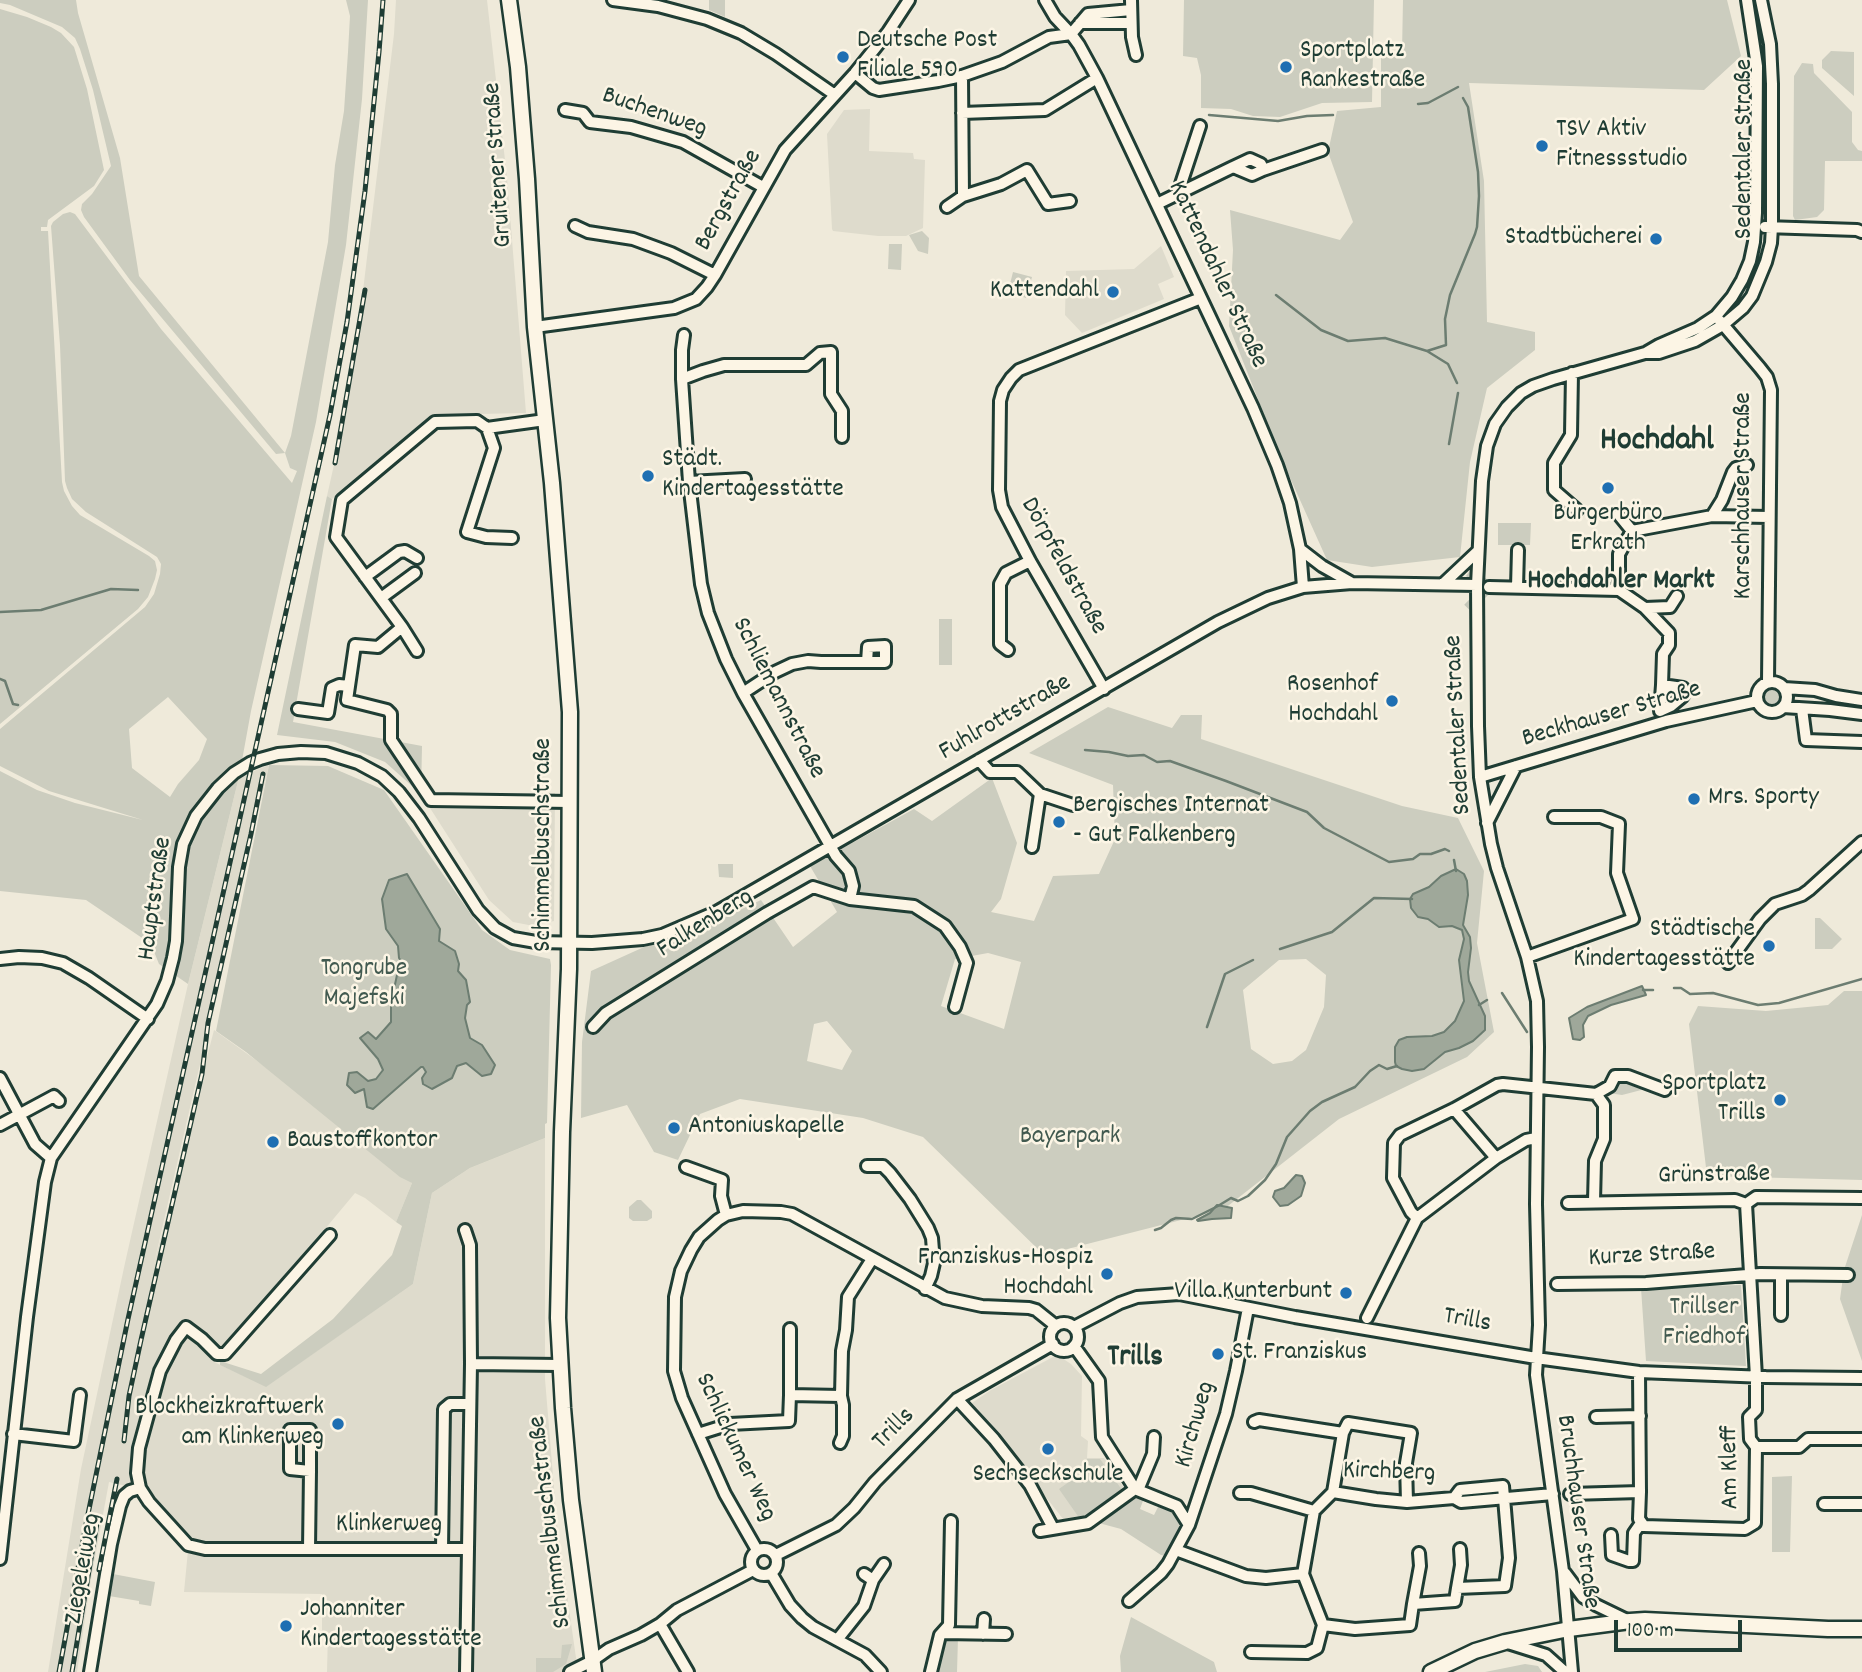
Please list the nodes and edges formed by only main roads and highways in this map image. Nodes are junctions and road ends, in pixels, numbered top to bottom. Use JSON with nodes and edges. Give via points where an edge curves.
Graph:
{"nodes":[{"id":1,"x":509,"y":0,"type":"edge"},
{"id":2,"x":535,"y":327,"type":"joint"},
{"id":3,"x":1862,"y":1629,"type":"edge"},
{"id":4,"x":593,"y":1666,"type":"edge"},
{"id":5,"x":1430,"y":1672,"type":"edge"}],
"edges":[{"from":1,"to":2,"type":"main road","name":"Gruitener Straße","via":[[528,191]]},
{"from":2,"to":4,"type":"main road","name":"Schimmelbuschstraße","via":[[570,712],[570,943],[559,1222],[560,1366],[571,1500]]},
{"from":3,"to":5,"type":"main road","via":[[1630,1621],[1505,1642]]}]}
